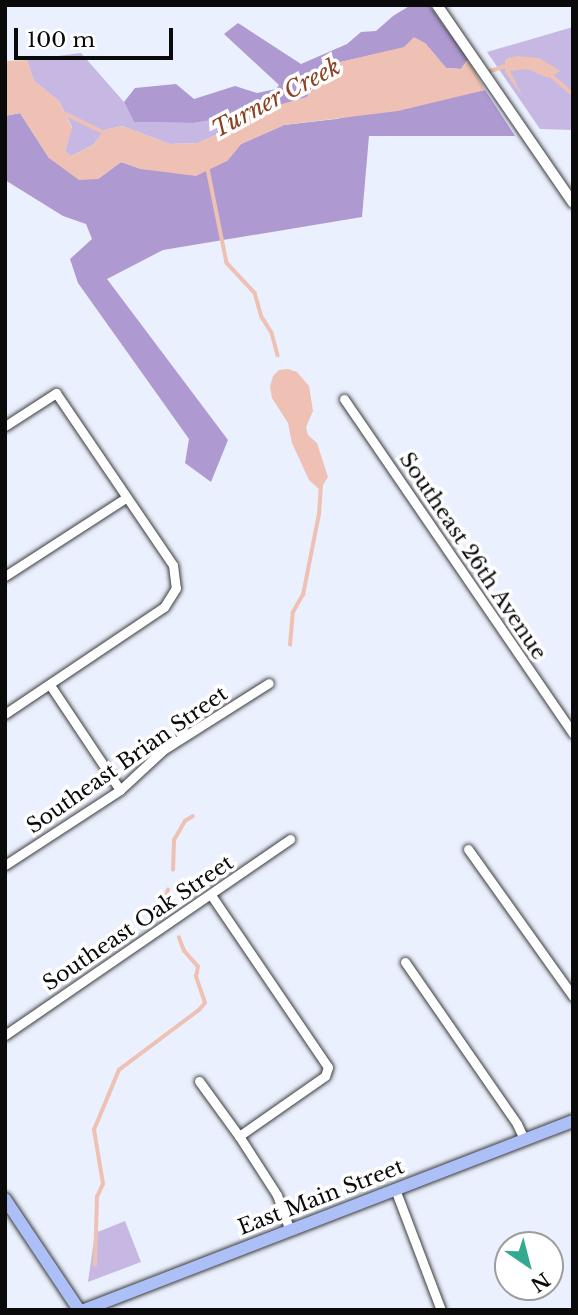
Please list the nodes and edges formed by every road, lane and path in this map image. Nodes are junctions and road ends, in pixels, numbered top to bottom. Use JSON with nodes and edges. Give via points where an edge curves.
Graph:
{"nodes":[{"id":1,"x":437,"y":5,"type":"edge"},
{"id":2,"x":573,"y":203,"type":"edge"},
{"id":3,"x":344,"y":399,"type":"dead end"},
{"id":4,"x":5,"y":426,"type":"edge"},
{"id":5,"x":127,"y":497,"type":"junction"},
{"id":6,"x":5,"y":576,"type":"edge"},
{"id":7,"x":269,"y":683,"type":"dead end"},
{"id":8,"x":50,"y":685,"type":"junction"},
{"id":9,"x":5,"y":714,"type":"edge"},
{"id":10,"x":573,"y":733,"type":"edge"},
{"id":11,"x":120,"y":790,"type":"junction"},
{"id":12,"x":290,"y":839,"type":"dead end"},
{"id":13,"x":468,"y":849,"type":"dead end"},
{"id":14,"x":5,"y":865,"type":"edge"},
{"id":15,"x":211,"y":895,"type":"junction"},
{"id":16,"x":405,"y":962,"type":"dead end"},
{"id":17,"x":573,"y":996,"type":"edge"},
{"id":18,"x":5,"y":1035,"type":"edge"},
{"id":19,"x":199,"y":1082,"type":"dead end"},
{"id":20,"x":573,"y":1121,"type":"edge"},
{"id":21,"x":239,"y":1136,"type":"junction"},
{"id":22,"x":524,"y":1139,"type":"junction"},
{"id":23,"x":395,"y":1189,"type":"junction"},
{"id":24,"x":5,"y":1199,"type":"edge"},
{"id":25,"x":290,"y":1230,"type":"junction"},
{"id":26,"x":81,"y":1310,"type":"edge"},
{"id":27,"x":441,"y":1310,"type":"edge"}],
"edges":[{"from":1,"to":2,"type":"street"},
{"from":3,"to":10,"type":"street","name":"Southeast 26th Avenue"},
{"from":4,"to":5,"type":"street","via":[[56,393]]},
{"from":5,"to":6,"type":"street"},
{"from":5,"to":8,"type":"street","via":[[173,565],[176,589],[164,607]]},
{"from":7,"to":11,"type":"street","name":"Southeast Brian Street","via":[[163,750]]},
{"from":8,"to":9,"type":"street"},
{"from":8,"to":11,"type":"street"},
{"from":11,"to":14,"type":"street","name":"Southeast Brian Street"},
{"from":12,"to":15,"type":"street","name":"Southeast Oak Street"},
{"from":13,"to":17,"type":"street"},
{"from":15,"to":18,"type":"street","name":"Southeast Oak Street"},
{"from":15,"to":21,"type":"street","via":[[328,1067],[325,1076]]},
{"from":16,"to":22,"type":"street"},
{"from":19,"to":21,"type":"street"},
{"from":20,"to":22,"type":"main road","name":"East Main Street"},
{"from":21,"to":25,"type":"street","via":[[277,1195]]},
{"from":22,"to":23,"type":"main road","name":"East Main Street"},
{"from":23,"to":25,"type":"main road","name":"East Main Street"},
{"from":23,"to":27,"type":"street"},
{"from":24,"to":26,"type":"main road"},
{"from":25,"to":26,"type":"main road","name":"East Main Street"}]}
